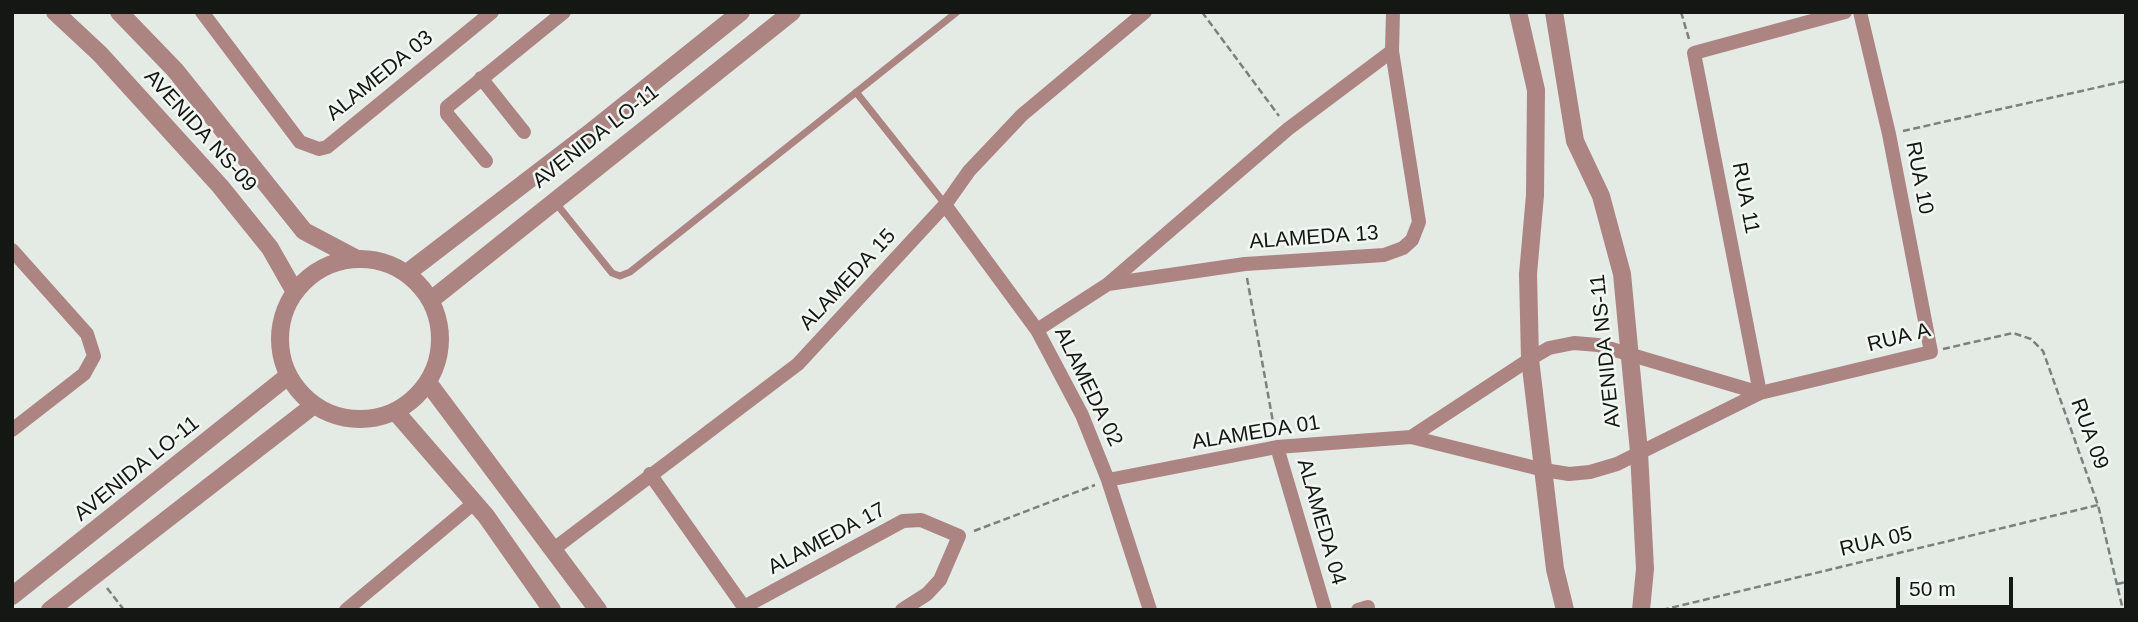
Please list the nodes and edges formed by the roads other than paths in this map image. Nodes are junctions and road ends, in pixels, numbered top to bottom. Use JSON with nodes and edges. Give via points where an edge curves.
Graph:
{"nodes":[{"id":1,"x":55,"y":12,"type":"edge"},
{"id":2,"x":120,"y":12,"type":"edge"},
{"id":3,"x":202,"y":12,"type":"edge"},
{"id":4,"x":564,"y":12,"type":"edge"},
{"id":5,"x":741,"y":12,"type":"edge"},
{"id":6,"x":792,"y":12,"type":"edge"},
{"id":7,"x":957,"y":12,"type":"edge"},
{"id":8,"x":1145,"y":12,"type":"edge"},
{"id":9,"x":1393,"y":12,"type":"edge"},
{"id":10,"x":1518,"y":12,"type":"edge"},
{"id":11,"x":1554,"y":12,"type":"edge"},
{"id":12,"x":1845,"y":12,"type":"edge"},
{"id":13,"x":1860,"y":12,"type":"edge"},
{"id":14,"x":483,"y":15,"type":"edge"},
{"id":15,"x":1392,"y":51,"type":"junction"},
{"id":16,"x":481,"y":78,"type":"junction"},
{"id":17,"x":856,"y":92,"type":"junction"},
{"id":18,"x":524,"y":132,"type":"dead end"},
{"id":19,"x":486,"y":161,"type":"dead end"},
{"id":20,"x":554,"y":200,"type":"junction"},
{"id":21,"x":945,"y":205,"type":"junction"},
{"id":22,"x":12,"y":250,"type":"edge"},
{"id":23,"x":355,"y":258,"type":"junction"},
{"id":24,"x":407,"y":273,"type":"junction"},
{"id":25,"x":1108,"y":284,"type":"junction"},
{"id":26,"x":295,"y":292,"type":"junction"},
{"id":27,"x":431,"y":300,"type":"junction"},
{"id":28,"x":1037,"y":330,"type":"junction"},
{"id":29,"x":1931,"y":352,"type":"joint"},
{"id":30,"x":1629,"y":354,"type":"junction"},
{"id":31,"x":1530,"y":359,"type":"junction"},
{"id":32,"x":288,"y":376,"type":"junction"},
{"id":33,"x":429,"y":384,"type":"junction"},
{"id":34,"x":1760,"y":393,"type":"junction"},
{"id":35,"x":314,"y":405,"type":"junction"},
{"id":36,"x":395,"y":411,"type":"junction"},
{"id":37,"x":12,"y":430,"type":"edge"},
{"id":38,"x":1412,"y":437,"type":"junction"},
{"id":39,"x":1277,"y":447,"type":"junction"},
{"id":40,"x":1639,"y":452,"type":"junction"},
{"id":41,"x":1544,"y":470,"type":"junction"},
{"id":42,"x":650,"y":474,"type":"junction"},
{"id":43,"x":1108,"y":480,"type":"junction"},
{"id":44,"x":474,"y":503,"type":"junction"},
{"id":45,"x":555,"y":548,"type":"junction"},
{"id":46,"x":12,"y":596,"type":"edge"},
{"id":47,"x":745,"y":608,"type":"edge"},
{"id":48,"x":50,"y":610,"type":"edge"},
{"id":49,"x":346,"y":610,"type":"edge"},
{"id":50,"x":552,"y":610,"type":"edge"},
{"id":51,"x":598,"y":610,"type":"edge"},
{"id":52,"x":902,"y":610,"type":"edge"},
{"id":53,"x":1150,"y":610,"type":"edge"},
{"id":54,"x":1325,"y":610,"type":"edge"},
{"id":55,"x":1565,"y":610,"type":"edge"},
{"id":56,"x":1641,"y":610,"type":"edge"}],
"edges":[{"from":1,"to":26,"type":"street","name":"AVENIDA NS-09","via":[[100,54],[220,186],[270,248]]},
{"from":2,"to":23,"type":"street","name":"AVENIDA NS-09","via":[[175,70],[304,231]]},
{"from":3,"to":14,"type":"street","name":"ALAMEDA 03","via":[[300,142],[313,148],[327,147]]},
{"from":4,"to":16,"type":"street"},
{"from":5,"to":24,"type":"street","name":"AVENIDA LO-11"},
{"from":6,"to":20,"type":"street","name":"AVENIDA LO-11"},
{"from":7,"to":17,"type":"lane"},
{"from":8,"to":21,"type":"street","name":"ALAMEDA 15","via":[[1022,115],[969,171]]},
{"from":9,"to":15,"type":"street","name":"ALAMEDA 13"},
{"from":10,"to":31,"type":"street","via":[[1536,90],[1535,195],[1528,274]]},
{"from":11,"to":30,"type":"street","name":"AVENIDA NS-11","via":[[1575,141],[1601,197],[1622,274]]},
{"from":12,"to":34,"type":"street","name":"RUA 11","via":[[1693,53]]},
{"from":13,"to":29,"type":"street","name":"RUA 10"},
{"from":15,"to":25,"type":"street","name":"ALAMEDA 13","via":[[1288,129]]},
{"from":15,"to":25,"type":"street","name":"ALAMEDA 13","via":[[1419,222],[1403,248],[1384,255],[1245,264]]},
{"from":16,"to":18,"type":"street"},
{"from":16,"to":19,"type":"street","via":[[449,103],[447,114]]},
{"from":17,"to":20,"type":"lane","via":[[620,276],[612,273]]},
{"from":17,"to":21,"type":"lane"},
{"from":20,"to":27,"type":"street","name":"AVENIDA LO-11"},
{"from":21,"to":28,"type":"street","name":"ALAMEDA 02"},
{"from":21,"to":42,"type":"street","name":"ALAMEDA 15","via":[[798,364]]},
{"from":22,"to":37,"type":"street","via":[[87,334],[94,356],[84,374]]},
{"from":23,"to":24,"type":"street","via":[[382,261]]},
{"from":23,"to":26,"type":"street","via":[[328,265]]},
{"from":24,"to":27,"type":"street"},
{"from":25,"to":28,"type":"street","name":"ALAMEDA 13"},
{"from":26,"to":32,"type":"street","via":[[284,312],[280,334]]},
{"from":27,"to":33,"type":"street","via":[[439,323],[440,347]]},
{"from":28,"to":43,"type":"street","name":"ALAMEDA 02","via":[[1082,415]]},
{"from":29,"to":34,"type":"street","name":"RUA A"},
{"from":30,"to":31,"type":"street","via":[[1574,344],[1549,348]]},
{"from":30,"to":34,"type":"street"},
{"from":30,"to":40,"type":"street","name":"AVENIDA NS-11"},
{"from":31,"to":38,"type":"street"},
{"from":31,"to":41,"type":"street"},
{"from":32,"to":35,"type":"street"},
{"from":32,"to":46,"type":"street","name":"AVENIDA LO-11"},
{"from":33,"to":36,"type":"street"},
{"from":33,"to":45,"type":"street","via":[[509,494]]},
{"from":34,"to":40,"type":"street","name":"RUA A"},
{"from":35,"to":36,"type":"street","via":[[349,418],[368,419]]},
{"from":35,"to":48,"type":"street"},
{"from":36,"to":44,"type":"street"},
{"from":38,"to":39,"type":"street","name":"ALAMEDA 01"},
{"from":38,"to":41,"type":"street","name":"RUA A"},
{"from":39,"to":43,"type":"street","name":"ALAMEDA 01"},
{"from":39,"to":54,"type":"street","name":"ALAMEDA 04"},
{"from":40,"to":41,"type":"street","name":"RUA A","via":[[1590,472]]},
{"from":40,"to":56,"type":"street","name":"AVENIDA NS-11","via":[[1645,569]]},
{"from":41,"to":55,"type":"street","via":[[1555,569]]},
{"from":42,"to":45,"type":"street","name":"ALAMEDA 15"},
{"from":42,"to":47,"type":"street"},
{"from":43,"to":53,"type":"street","name":"ALAMEDA 02"},
{"from":44,"to":49,"type":"street"},
{"from":44,"to":50,"type":"street"},
{"from":45,"to":51,"type":"street"},
{"from":47,"to":52,"type":"street","name":"ALAMEDA 17","via":[[903,521],[921,520],[959,536],[940,580]]}]}
